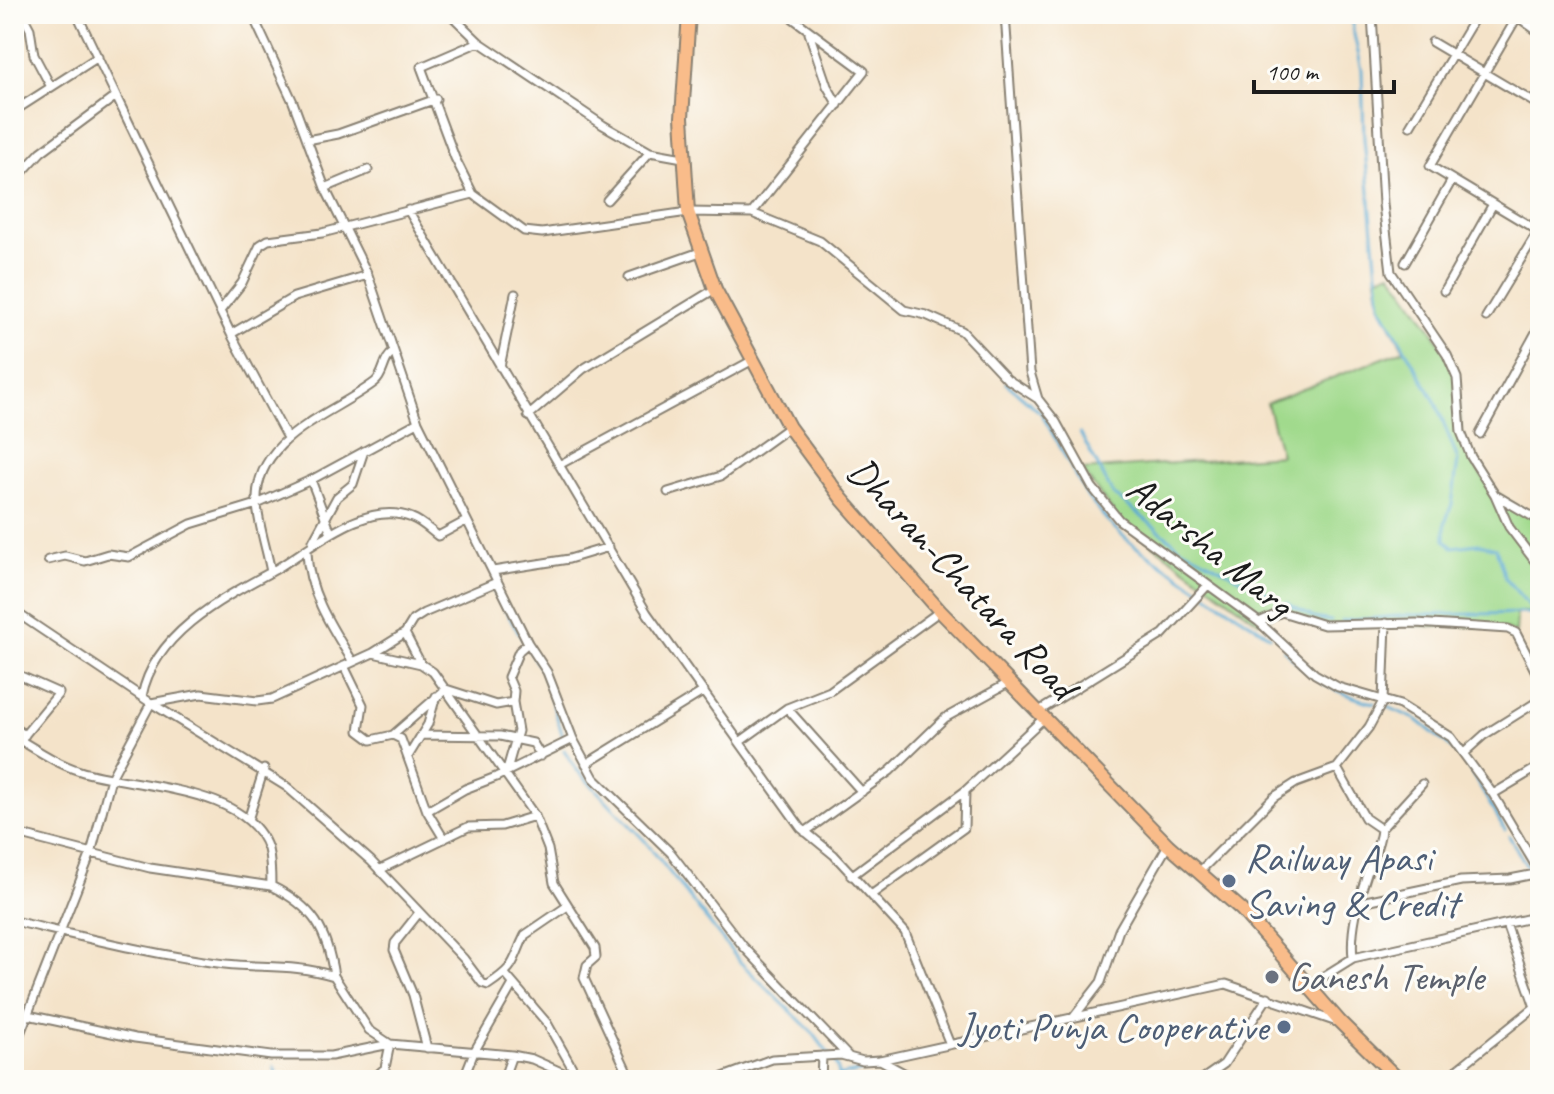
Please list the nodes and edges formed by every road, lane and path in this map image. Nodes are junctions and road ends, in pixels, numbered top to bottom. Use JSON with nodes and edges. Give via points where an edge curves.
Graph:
{"nodes":[{"id":1,"x":22,"y":14,"type":"edge"},
{"id":2,"x":77,"y":14,"type":"edge"},
{"id":3,"x":252,"y":14,"type":"edge"},
{"id":4,"x":450,"y":14,"type":"edge"},
{"id":5,"x":689,"y":14,"type":"edge"},
{"id":6,"x":787,"y":14,"type":"edge"},
{"id":7,"x":1005,"y":14,"type":"edge"},
{"id":8,"x":1372,"y":14,"type":"edge"},
{"id":9,"x":1477,"y":14,"type":"edge"},
{"id":10,"x":1515,"y":16,"type":"edge"},
{"id":11,"x":809,"y":32,"type":"junction"},
{"id":12,"x":1540,"y":33,"type":"edge"},
{"id":13,"x":479,"y":42,"type":"junction"},
{"id":14,"x":1432,"y":42,"type":"dead end"},
{"id":15,"x":1453,"y":54,"type":"junction"},
{"id":16,"x":98,"y":57,"type":"junction"},
{"id":17,"x":1485,"y":73,"type":"junction"},
{"id":18,"x":50,"y":85,"type":"junction"},
{"id":19,"x":116,"y":96,"type":"junction"},
{"id":20,"x":436,"y":99,"type":"junction"},
{"id":21,"x":838,"y":105,"type":"junction"},
{"id":22,"x":1540,"y":106,"type":"edge"},
{"id":23,"x":14,"y":111,"type":"edge"},
{"id":24,"x":1410,"y":126,"type":"dead end"},
{"id":25,"x":307,"y":140,"type":"junction"},
{"id":26,"x":650,"y":152,"type":"junction"},
{"id":27,"x":683,"y":158,"type":"junction"},
{"id":28,"x":368,"y":170,"type":"dead end"},
{"id":29,"x":1452,"y":180,"type":"junction"},
{"id":30,"x":14,"y":181,"type":"edge"},
{"id":31,"x":325,"y":188,"type":"junction"},
{"id":32,"x":473,"y":194,"type":"junction"},
{"id":33,"x":607,"y":200,"type":"dead end"},
{"id":34,"x":1493,"y":204,"type":"junction"},
{"id":35,"x":408,"y":210,"type":"junction"},
{"id":36,"x":688,"y":212,"type":"junction"},
{"id":37,"x":752,"y":213,"type":"junction"},
{"id":38,"x":344,"y":227,"type":"junction"},
{"id":39,"x":1539,"y":231,"type":"edge"},
{"id":40,"x":700,"y":252,"type":"junction"},
{"id":41,"x":1405,"y":263,"type":"dead end"},
{"id":42,"x":368,"y":275,"type":"junction"},
{"id":43,"x":629,"y":277,"type":"dead end"},
{"id":44,"x":715,"y":289,"type":"junction"},
{"id":45,"x":1444,"y":291,"type":"dead end"},
{"id":46,"x":515,"y":294,"type":"dead end"},
{"id":47,"x":220,"y":311,"type":"junction"},
{"id":48,"x":1486,"y":317,"type":"dead end"},
{"id":49,"x":1540,"y":325,"type":"edge"},
{"id":50,"x":231,"y":334,"type":"junction"},
{"id":51,"x":394,"y":352,"type":"junction"},
{"id":52,"x":753,"y":360,"type":"junction"},
{"id":53,"x":500,"y":367,"type":"junction"},
{"id":54,"x":1038,"y":399,"type":"junction"},
{"id":55,"x":528,"y":416,"type":"junction"},
{"id":56,"x":418,"y":422,"type":"junction"},
{"id":57,"x":789,"y":427,"type":"junction"},
{"id":58,"x":1480,"y":434,"type":"dead end"},
{"id":59,"x":287,"y":438,"type":"junction"},
{"id":60,"x":364,"y":451,"type":"junction"},
{"id":61,"x":559,"y":465,"type":"junction"},
{"id":62,"x":311,"y":480,"type":"junction"},
{"id":63,"x":668,"y":492,"type":"dead end"},
{"id":64,"x":1495,"y":495,"type":"junction"},
{"id":65,"x":257,"y":504,"type":"junction"},
{"id":66,"x":324,"y":516,"type":"junction"},
{"id":67,"x":466,"y":521,"type":"junction"},
{"id":68,"x":1540,"y":521,"type":"edge"},
{"id":69,"x":331,"y":533,"type":"junction"},
{"id":70,"x":312,"y":543,"type":"junction"},
{"id":71,"x":609,"y":547,"type":"junction"},
{"id":72,"x":307,"y":552,"type":"junction"},
{"id":73,"x":48,"y":560,"type":"dead end"},
{"id":74,"x":1540,"y":568,"type":"edge"},
{"id":75,"x":493,"y":571,"type":"junction"},
{"id":76,"x":271,"y":572,"type":"junction"},
{"id":77,"x":497,"y":582,"type":"junction"},
{"id":78,"x":1207,"y":586,"type":"junction"},
{"id":79,"x":14,"y":611,"type":"edge"},
{"id":80,"x":940,"y":611,"type":"junction"},
{"id":81,"x":1259,"y":622,"type":"junction"},
{"id":82,"x":1386,"y":623,"type":"junction"},
{"id":83,"x":405,"y":633,"type":"junction"},
{"id":84,"x":528,"y":643,"type":"junction"},
{"id":85,"x":373,"y":653,"type":"junction"},
{"id":86,"x":353,"y":662,"type":"junction"},
{"id":87,"x":421,"y":664,"type":"junction"},
{"id":88,"x":344,"y":666,"type":"junction"},
{"id":89,"x":15,"y":675,"type":"edge"},
{"id":90,"x":1540,"y":680,"type":"edge"},
{"id":91,"x":1010,"y":682,"type":"junction"},
{"id":92,"x":446,"y":689,"type":"junction"},
{"id":93,"x":704,"y":691,"type":"junction"},
{"id":94,"x":436,"y":694,"type":"junction"},
{"id":95,"x":142,"y":696,"type":"junction"},
{"id":96,"x":1540,"y":700,"type":"edge"},
{"id":97,"x":1383,"y":701,"type":"junction"},
{"id":98,"x":513,"y":702,"type":"junction"},
{"id":99,"x":151,"y":703,"type":"junction"},
{"id":100,"x":787,"y":708,"type":"junction"},
{"id":101,"x":1042,"y":714,"type":"junction"},
{"id":102,"x":14,"y":728,"type":"edge"},
{"id":103,"x":393,"y":735,"type":"junction"},
{"id":104,"x":421,"y":735,"type":"junction"},
{"id":105,"x":481,"y":735,"type":"junction"},
{"id":106,"x":22,"y":737,"type":"junction"},
{"id":107,"x":517,"y":737,"type":"junction"},
{"id":108,"x":573,"y":739,"type":"junction"},
{"id":109,"x":741,"y":741,"type":"junction"},
{"id":110,"x":14,"y":748,"type":"edge"},
{"id":111,"x":1465,"y":752,"type":"junction"},
{"id":112,"x":409,"y":755,"type":"junction"},
{"id":113,"x":541,"y":756,"type":"junction"},
{"id":114,"x":586,"y":764,"type":"junction"},
{"id":115,"x":1540,"y":766,"type":"edge"},
{"id":116,"x":1337,"y":768,"type":"junction"},
{"id":117,"x":264,"y":769,"type":"junction"},
{"id":118,"x":506,"y":773,"type":"junction"},
{"id":119,"x":111,"y":778,"type":"junction"},
{"id":120,"x":1422,"y":784,"type":"dead end"},
{"id":121,"x":965,"y":791,"type":"junction"},
{"id":122,"x":862,"y":792,"type":"junction"},
{"id":123,"x":1493,"y":794,"type":"junction"},
{"id":124,"x":427,"y":811,"type":"junction"},
{"id":125,"x":535,"y":816,"type":"junction"},
{"id":126,"x":248,"y":820,"type":"junction"},
{"id":127,"x":1381,"y":829,"type":"junction"},
{"id":128,"x":805,"y":832,"type":"junction"},
{"id":129,"x":14,"y":833,"type":"edge"},
{"id":130,"x":444,"y":839,"type":"junction"},
{"id":131,"x":1168,"y":845,"type":"junction"},
{"id":132,"x":91,"y":853,"type":"junction"},
{"id":133,"x":379,"y":870,"type":"junction"},
{"id":134,"x":1199,"y":872,"type":"junction"},
{"id":135,"x":1540,"y":873,"type":"edge"},
{"id":136,"x":851,"y":876,"type":"junction"},
{"id":137,"x":271,"y":886,"type":"junction"},
{"id":138,"x":871,"y":895,"type":"junction"},
{"id":139,"x":1361,"y":902,"type":"junction"},
{"id":140,"x":566,"y":907,"type":"junction"},
{"id":141,"x":418,"y":914,"type":"junction"},
{"id":142,"x":1540,"y":916,"type":"edge"},
{"id":143,"x":14,"y":921,"type":"edge"},
{"id":144,"x":1506,"y":924,"type":"junction"},
{"id":145,"x":60,"y":932,"type":"junction"},
{"id":146,"x":1353,"y":958,"type":"junction"},
{"id":147,"x":505,"y":974,"type":"junction"},
{"id":148,"x":334,"y":976,"type":"junction"},
{"id":149,"x":512,"y":986,"type":"junction"},
{"id":150,"x":1308,"y":986,"type":"junction"},
{"id":151,"x":1268,"y":997,"type":"junction"},
{"id":152,"x":1537,"y":1006,"type":"edge"},
{"id":153,"x":14,"y":1012,"type":"edge"},
{"id":154,"x":28,"y":1016,"type":"junction"},
{"id":155,"x":1073,"y":1018,"type":"junction"},
{"id":156,"x":1340,"y":1022,"type":"junction"},
{"id":157,"x":949,"y":1042,"type":"junction"},
{"id":158,"x":390,"y":1044,"type":"junction"},
{"id":159,"x":427,"y":1048,"type":"junction"},
{"id":160,"x":14,"y":1049,"type":"edge"},
{"id":161,"x":474,"y":1052,"type":"junction"},
{"id":162,"x":512,"y":1055,"type":"junction"},
{"id":163,"x":825,"y":1056,"type":"junction"},
{"id":164,"x":844,"y":1056,"type":"junction"},
{"id":165,"x":880,"y":1060,"type":"junction"},
{"id":166,"x":372,"y":1080,"type":"edge"},
{"id":167,"x":463,"y":1080,"type":"edge"},
{"id":168,"x":503,"y":1080,"type":"edge"},
{"id":169,"x":631,"y":1080,"type":"edge"},
{"id":170,"x":715,"y":1080,"type":"edge"},
{"id":171,"x":821,"y":1080,"type":"edge"},
{"id":172,"x":917,"y":1080,"type":"edge"},
{"id":173,"x":1201,"y":1080,"type":"edge"},
{"id":174,"x":1399,"y":1080,"type":"edge"},
{"id":175,"x":1444,"y":1080,"type":"edge"}],
"edges":[{"from":1,"to":18,"type":"street"},
{"from":2,"to":16,"type":"street"},
{"from":3,"to":25,"type":"street"},
{"from":4,"to":13,"type":"street"},
{"from":5,"to":27,"type":"main road","name":"Dharan-Chatara Road"},
{"from":6,"to":11,"type":"street"},
{"from":7,"to":54,"type":"street","name":"Adarsha Marg","via":[[1026,349]]},
{"from":8,"to":64,"type":"street","via":[[1391,272],[1447,355],[1457,378],[1461,432]]},
{"from":9,"to":15,"type":"street"},
{"from":10,"to":12,"type":"street"},
{"from":10,"to":17,"type":"street"},
{"from":11,"to":21,"type":"street"},
{"from":11,"to":21,"type":"street","via":[[864,71]]},
{"from":13,"to":20,"type":"street","via":[[421,67]]},
{"from":13,"to":26,"type":"street"},
{"from":14,"to":15,"type":"street"},
{"from":15,"to":17,"type":"street"},
{"from":15,"to":24,"type":"street"},
{"from":16,"to":18,"type":"street"},
{"from":16,"to":19,"type":"street"},
{"from":17,"to":22,"type":"street"},
{"from":17,"to":29,"type":"street","via":[[1430,166]]},
{"from":18,"to":23,"type":"street"},
{"from":19,"to":30,"type":"street","via":[[41,152]]},
{"from":19,"to":47,"type":"street"},
{"from":20,"to":25,"type":"street"},
{"from":20,"to":32,"type":"street"},
{"from":21,"to":37,"type":"street"},
{"from":25,"to":31,"type":"street"},
{"from":26,"to":27,"type":"street"},
{"from":26,"to":33,"type":"street"},
{"from":27,"to":36,"type":"main road","name":"Dharan-Chatara Road"},
{"from":28,"to":31,"type":"street"},
{"from":29,"to":34,"type":"street"},
{"from":29,"to":41,"type":"street"},
{"from":31,"to":38,"type":"street"},
{"from":32,"to":35,"type":"street"},
{"from":32,"to":36,"type":"street","via":[[524,231],[542,233]]},
{"from":34,"to":39,"type":"street"},
{"from":34,"to":45,"type":"street"},
{"from":35,"to":38,"type":"street"},
{"from":35,"to":53,"type":"street"},
{"from":36,"to":37,"type":"street"},
{"from":36,"to":40,"type":"main road","name":"Dharan-Chatara Road"},
{"from":37,"to":54,"type":"street","via":[[820,241],[904,310],[962,331],[1007,379]]},
{"from":38,"to":42,"type":"street"},
{"from":38,"to":47,"type":"street","via":[[281,236],[260,245],[242,283]]},
{"from":39,"to":48,"type":"street"},
{"from":40,"to":43,"type":"street"},
{"from":40,"to":44,"type":"main road","name":"Dharan-Chatara Road"},
{"from":42,"to":50,"type":"street","via":[[294,297]]},
{"from":42,"to":51,"type":"street"},
{"from":44,"to":52,"type":"main road","name":"Dharan-Chatara Road"},
{"from":44,"to":55,"type":"street","via":[[583,369]]},
{"from":46,"to":53,"type":"street"},
{"from":47,"to":50,"type":"street"},
{"from":49,"to":58,"type":"street"},
{"from":50,"to":59,"type":"street"},
{"from":51,"to":56,"type":"street"},
{"from":51,"to":59,"type":"street","via":[[378,380]]},
{"from":52,"to":57,"type":"main road","name":"Dharan-Chatara Road"},
{"from":52,"to":61,"type":"street"},
{"from":53,"to":55,"type":"street"},
{"from":54,"to":78,"type":"street","name":"Adarsha Marg","via":[[1104,504],[1136,535]]},
{"from":55,"to":61,"type":"street"},
{"from":56,"to":60,"type":"street"},
{"from":56,"to":67,"type":"street"},
{"from":57,"to":63,"type":"street","via":[[721,476]]},
{"from":57,"to":80,"type":"main road","name":"Dharan-Chatara Road","via":[[842,499]]},
{"from":59,"to":65,"type":"street","via":[[263,471]]},
{"from":60,"to":62,"type":"street"},
{"from":60,"to":66,"type":"street","via":[[353,484]]},
{"from":61,"to":71,"type":"street"},
{"from":62,"to":65,"type":"street"},
{"from":62,"to":66,"type":"street"},
{"from":64,"to":68,"type":"street"},
{"from":64,"to":74,"type":"street","via":[[1509,527]]},
{"from":65,"to":73,"type":"street","via":[[191,524],[129,557]]},
{"from":65,"to":76,"type":"street"},
{"from":66,"to":69,"type":"street"},
{"from":66,"to":70,"type":"street"},
{"from":67,"to":69,"type":"street","via":[[438,536],[412,517],[390,515],[362,518]]},
{"from":67,"to":75,"type":"street"},
{"from":69,"to":70,"type":"street"},
{"from":70,"to":72,"type":"street"},
{"from":71,"to":75,"type":"street"},
{"from":71,"to":93,"type":"street","via":[[647,613]]},
{"from":72,"to":76,"type":"street"},
{"from":72,"to":86,"type":"street","via":[[308,576]]},
{"from":75,"to":77,"type":"street"},
{"from":76,"to":95,"type":"street","via":[[220,600],[179,632],[145,679]]},
{"from":77,"to":83,"type":"street","via":[[424,613]]},
{"from":77,"to":84,"type":"street"},
{"from":78,"to":81,"type":"street","name":"Adarsha Marg"},
{"from":78,"to":101,"type":"street","via":[[1163,634]]},
{"from":79,"to":95,"type":"street"},
{"from":80,"to":91,"type":"main road","name":"Dharan-Chatara Road"},
{"from":80,"to":100,"type":"street","via":[[830,691]]},
{"from":81,"to":82,"type":"street","via":[[1282,612],[1324,625]]},
{"from":81,"to":97,"type":"street","name":"Adarsha Marg","via":[[1315,674]]},
{"from":82,"to":90,"type":"street","via":[[1508,629],[1516,633]]},
{"from":82,"to":97,"type":"street"},
{"from":83,"to":85,"type":"street"},
{"from":83,"to":87,"type":"street"},
{"from":84,"to":98,"type":"street","via":[[508,677]]},
{"from":84,"to":108,"type":"street","via":[[547,672]]},
{"from":85,"to":86,"type":"street"},
{"from":85,"to":87,"type":"street"},
{"from":86,"to":88,"type":"street"},
{"from":87,"to":92,"type":"street"},
{"from":88,"to":99,"type":"street","via":[[272,699],[201,694]]},
{"from":88,"to":103,"type":"street","via":[[363,705],[359,731],[371,740]]},
{"from":89,"to":106,"type":"street","via":[[59,693]]},
{"from":91,"to":101,"type":"main road","name":"Dharan-Chatara Road"},
{"from":91,"to":122,"type":"street","via":[[945,718]]},
{"from":92,"to":94,"type":"street"},
{"from":92,"to":98,"type":"street","via":[[496,705]]},
{"from":92,"to":105,"type":"street"},
{"from":93,"to":109,"type":"street"},
{"from":93,"to":114,"type":"street"},
{"from":94,"to":103,"type":"street"},
{"from":94,"to":104,"type":"street"},
{"from":95,"to":99,"type":"street"},
{"from":96,"to":111,"type":"street"},
{"from":97,"to":111,"type":"street","name":"Adarsha Marg","via":[[1433,723]]},
{"from":97,"to":116,"type":"street"},
{"from":98,"to":107,"type":"street"},
{"from":99,"to":117,"type":"street"},
{"from":99,"to":119,"type":"street"},
{"from":100,"to":109,"type":"street"},
{"from":100,"to":122,"type":"street"},
{"from":101,"to":121,"type":"street"},
{"from":101,"to":131,"type":"main road","name":"Dharan-Chatara Road"},
{"from":102,"to":106,"type":"street"},
{"from":103,"to":112,"type":"street"},
{"from":104,"to":105,"type":"street"},
{"from":104,"to":112,"type":"street"},
{"from":105,"to":107,"type":"street"},
{"from":105,"to":118,"type":"street"},
{"from":106,"to":110,"type":"street"},
{"from":106,"to":119,"type":"street","via":[[51,760]]},
{"from":107,"to":113,"type":"street","via":[[533,743]]},
{"from":107,"to":118,"type":"street"},
{"from":108,"to":113,"type":"street"},
{"from":108,"to":114,"type":"street"},
{"from":109,"to":128,"type":"street"},
{"from":111,"to":123,"type":"street","name":"Adarsha Marg"},
{"from":112,"to":124,"type":"street"},
{"from":113,"to":118,"type":"street"},
{"from":114,"to":164,"type":"street","via":[[671,853],[743,946]]},
{"from":115,"to":123,"type":"street"},
{"from":116,"to":127,"type":"street","via":[[1365,818]]},
{"from":116,"to":134,"type":"street","via":[[1274,797]]},
{"from":117,"to":126,"type":"street"},
{"from":117,"to":133,"type":"street"},
{"from":118,"to":124,"type":"street"},
{"from":118,"to":125,"type":"street"},
{"from":119,"to":126,"type":"street","via":[[191,794]]},
{"from":119,"to":132,"type":"street"},
{"from":120,"to":127,"type":"street"},
{"from":121,"to":136,"type":"street"},
{"from":121,"to":138,"type":"street","via":[[964,828]]},
{"from":122,"to":128,"type":"street"},
{"from":123,"to":135,"type":"street","name":"Adarsha Marg"},
{"from":124,"to":130,"type":"street"},
{"from":125,"to":130,"type":"street","via":[[502,826],[468,827]]},
{"from":125,"to":140,"type":"street"},
{"from":126,"to":137,"type":"street","via":[[267,849]]},
{"from":127,"to":139,"type":"street"},
{"from":128,"to":136,"type":"street"},
{"from":129,"to":132,"type":"street"},
{"from":130,"to":133,"type":"street"},
{"from":131,"to":134,"type":"main road","name":"Dharan-Chatara Road"},
{"from":131,"to":155,"type":"street","via":[[1119,930],[1101,982]]},
{"from":132,"to":137,"type":"street","via":[[150,868]]},
{"from":132,"to":145,"type":"street"},
{"from":133,"to":141,"type":"street"},
{"from":134,"to":150,"type":"main road","name":"Dharan-Chatara Road","via":[[1242,910]]},
{"from":135,"to":139,"type":"street","via":[[1461,881]]},
{"from":136,"to":138,"type":"street"},
{"from":137,"to":148,"type":"street","via":[[303,902],[314,917],[331,952]]},
{"from":138,"to":157,"type":"street","via":[[905,932]]},
{"from":139,"to":146,"type":"street"},
{"from":140,"to":147,"type":"street","via":[[525,935],[518,960]]},
{"from":140,"to":169,"type":"street","via":[[595,948],[596,957],[584,978]]},
{"from":141,"to":147,"type":"street","via":[[482,983],[488,985]]},
{"from":141,"to":159,"type":"street","via":[[394,950]]},
{"from":142,"to":144,"type":"street"},
{"from":143,"to":145,"type":"street"},
{"from":144,"to":146,"type":"street"},
{"from":144,"to":152,"type":"street"},
{"from":145,"to":148,"type":"street","via":[[226,964],[296,966]]},
{"from":145,"to":154,"type":"street"},
{"from":146,"to":150,"type":"street"},
{"from":147,"to":149,"type":"street"},
{"from":148,"to":158,"type":"street","via":[[369,1030]]},
{"from":149,"to":161,"type":"street"},
{"from":149,"to":162,"type":"street","via":[[547,1023],[579,1080]]},
{"from":150,"to":156,"type":"main road","name":"Dharan-Chatara Road"},
{"from":151,"to":155,"type":"street","via":[[1226,984]]},
{"from":151,"to":156,"type":"street"},
{"from":151,"to":173,"type":"street","via":[[1224,1064]]},
{"from":152,"to":175,"type":"street"},
{"from":153,"to":154,"type":"street"},
{"from":154,"to":158,"type":"street","via":[[135,1038],[271,1056],[331,1056]]},
{"from":154,"to":160,"type":"street"},
{"from":155,"to":157,"type":"street"},
{"from":156,"to":174,"type":"main road","name":"Dharan-Chatara Road"},
{"from":157,"to":165,"type":"street"},
{"from":158,"to":159,"type":"street"},
{"from":158,"to":166,"type":"street","via":[[385,1068]]},
{"from":159,"to":161,"type":"street"},
{"from":161,"to":162,"type":"street"},
{"from":161,"to":167,"type":"street"},
{"from":162,"to":168,"type":"street"},
{"from":163,"to":164,"type":"street"},
{"from":163,"to":170,"type":"street","via":[[772,1059]]},
{"from":163,"to":171,"type":"street"},
{"from":164,"to":165,"type":"street"},
{"from":165,"to":172,"type":"street"}]}
